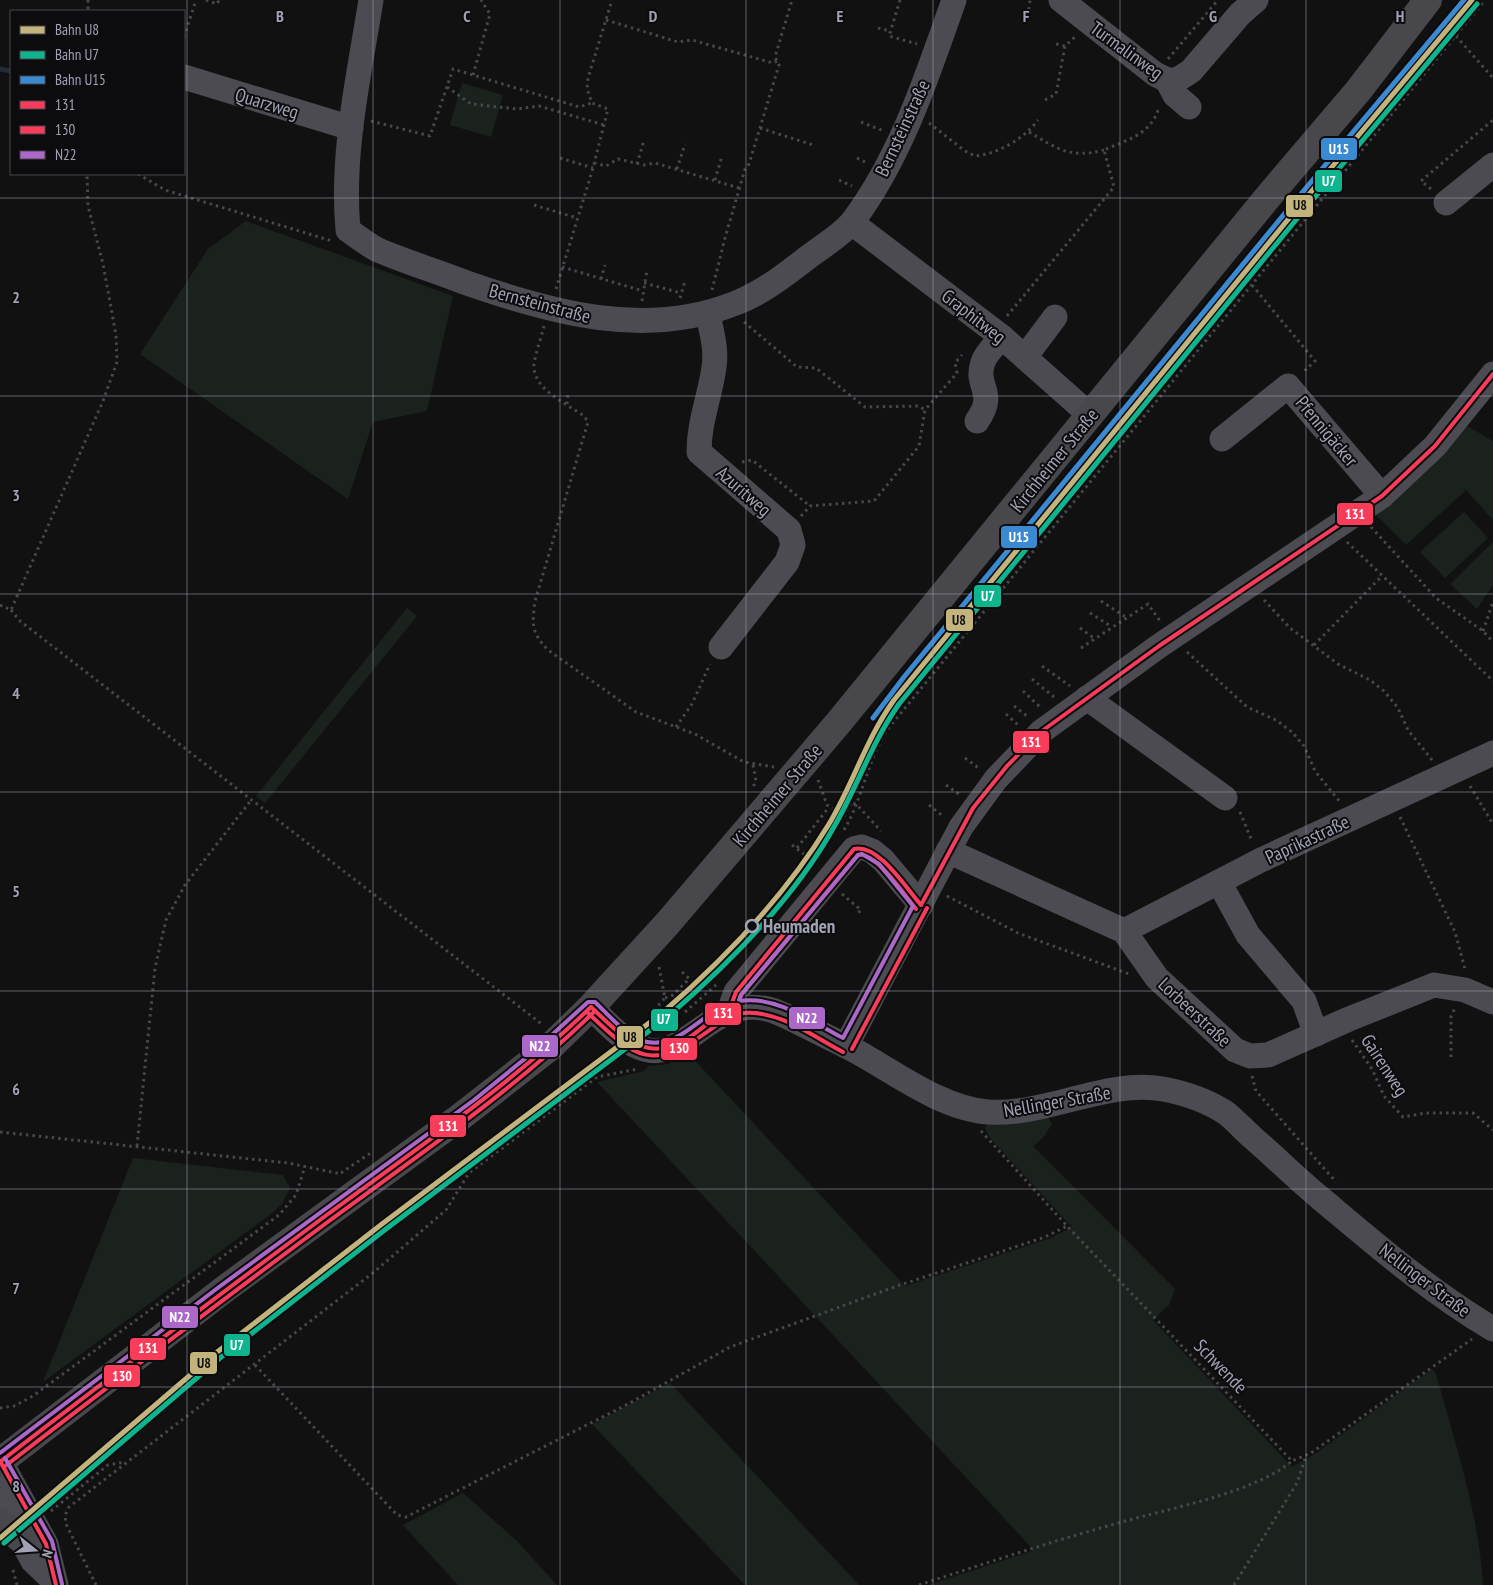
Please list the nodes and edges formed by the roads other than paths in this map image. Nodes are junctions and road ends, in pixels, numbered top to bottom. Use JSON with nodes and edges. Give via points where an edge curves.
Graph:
{"nodes":[{"id":1,"x":371,"y":0,"type":"edge"},
{"id":2,"x":954,"y":0,"type":"edge"},
{"id":3,"x":1061,"y":0,"type":"edge"},
{"id":4,"x":1256,"y":0,"type":"edge"},
{"id":5,"x":1428,"y":0,"type":"edge"},
{"id":6,"x":185,"y":77,"type":"edge"},
{"id":7,"x":1166,"y":78,"type":"junction"},
{"id":8,"x":1193,"y":101,"type":"dead end"},
{"id":9,"x":352,"y":122,"type":"junction"},
{"id":10,"x":1493,"y":165,"type":"edge"},
{"id":11,"x":1446,"y":203,"type":"road end"},
{"id":12,"x":852,"y":223,"type":"junction"},
{"id":13,"x":708,"y":313,"type":"junction"},
{"id":14,"x":1055,"y":317,"type":"dead end"},
{"id":15,"x":994,"y":331,"type":"junction"},
{"id":16,"x":1025,"y":356,"type":"junction"},
{"id":17,"x":1493,"y":374,"type":"edge"},
{"id":18,"x":1091,"y":416,"type":"junction"},
{"id":19,"x":977,"y":421,"type":"dead end"},
{"id":20,"x":1222,"y":439,"type":"dead end"},
{"id":21,"x":1382,"y":496,"type":"junction"},
{"id":22,"x":721,"y":647,"type":"road end"},
{"id":23,"x":1078,"y":704,"type":"junction"},
{"id":24,"x":1493,"y":753,"type":"edge"},
{"id":25,"x":1232,"y":805,"type":"road end"},
{"id":26,"x":948,"y":851,"type":"junction"},
{"id":27,"x":1219,"y":882,"type":"junction"},
{"id":28,"x":926,"y":894,"type":"junction"},
{"id":29,"x":1124,"y":931,"type":"junction"},
{"id":30,"x":1493,"y":1002,"type":"edge"},
{"id":31,"x":591,"y":1008,"type":"junction"},
{"id":32,"x":728,"y":1011,"type":"junction"},
{"id":33,"x":1316,"y":1034,"type":"junction"},
{"id":34,"x":846,"y":1046,"type":"junction"},
{"id":35,"x":1492,"y":1328,"type":"edge"},
{"id":36,"x":0,"y":1461,"type":"edge"},
{"id":37,"x":0,"y":1500,"type":"edge"},
{"id":38,"x":0,"y":1521,"type":"edge"},
{"id":39,"x":30,"y":1533,"type":"junction"},
{"id":40,"x":56,"y":1584,"type":"edge"}],
"edges":[{"from":1,"to":9,"type":"street"},
{"from":2,"to":12,"type":"street","name":"Bernsteinstraße","via":[[913,113],[881,177]]},
{"from":3,"to":7,"type":"street","name":"Turmalinweg"},
{"from":4,"to":7,"type":"street","name":"Turmalinweg","via":[[1191,71]]},
{"from":5,"to":18,"type":"main road","name":"Kirchheimer Straße","via":[[1358,91]]},
{"from":6,"to":9,"type":"street","name":"Quarzweg"},
{"from":7,"to":8,"type":"street","via":[[1175,95]]},
{"from":9,"to":13,"type":"street","name":"Bernsteinstraße","via":[[345,196],[348,230],[376,249],[512,299],[589,318],[673,320]]},
{"from":10,"to":11,"type":"street"},
{"from":12,"to":13,"type":"street","name":"Bernsteinstraße","via":[[778,280],[738,302]]},
{"from":12,"to":15,"type":"street","name":"Graphitweg"},
{"from":13,"to":22,"type":"street","name":"Azuritweg","via":[[715,350],[714,368],[699,430],[699,452],[789,530],[794,545],[787,562]]},
{"from":14,"to":16,"type":"street"},
{"from":15,"to":16,"type":"street","name":"Graphitweg"},
{"from":15,"to":19,"type":"street","via":[[981,370],[988,400]]},
{"from":16,"to":18,"type":"street","name":"Graphitweg"},
{"from":17,"to":21,"type":"street","via":[[1435,446]]},
{"from":18,"to":31,"type":"main road","name":"Kirchheimer Straße","via":[[802,779]]},
{"from":20,"to":21,"type":"street","name":"Pfennigäcker","via":[[1288,386]]},
{"from":21,"to":23,"type":"street"},
{"from":23,"to":25,"type":"street"},
{"from":23,"to":26,"type":"street","via":[[1042,731],[996,779],[973,808]]},
{"from":24,"to":27,"type":"street","name":"Paprikastraße"},
{"from":26,"to":28,"type":"street"},
{"from":26,"to":29,"type":"street"},
{"from":27,"to":29,"type":"street","name":"Paprikastraße"},
{"from":27,"to":33,"type":"street","via":[[1248,935],[1304,1001]]},
{"from":28,"to":32,"type":"street","via":[[875,854],[862,847],[854,849],[736,992]]},
{"from":28,"to":34,"type":"street"},
{"from":29,"to":33,"type":"street","name":"Lorbeerstraße","via":[[1157,978],[1235,1050],[1250,1056],[1268,1055]]},
{"from":30,"to":33,"type":"street","name":"Lorbeerstraße","via":[[1465,990],[1434,985]]},
{"from":31,"to":32,"type":"street","name":"Nellinger Straße","via":[[627,1040],[649,1050],[671,1048]]},
{"from":31,"to":36,"type":"main road","name":"Kirchheimer Straße","via":[[550,1047],[459,1118],[226,1288]]},
{"from":32,"to":34,"type":"street","name":"Nellinger Straße","via":[[750,1007],[771,1010]]},
{"from":34,"to":35,"type":"street","name":"Nellinger Straße","via":[[909,1082],[976,1111],[1020,1111],[1129,1089],[1161,1089],[1194,1098],[1226,1114],[1318,1196],[1416,1276]]},
{"from":36,"to":39,"type":"street"},
{"from":37,"to":39,"type":"street"},
{"from":38,"to":39,"type":"main road"},
{"from":39,"to":40,"type":"street","via":[[35,1564]]}]}
